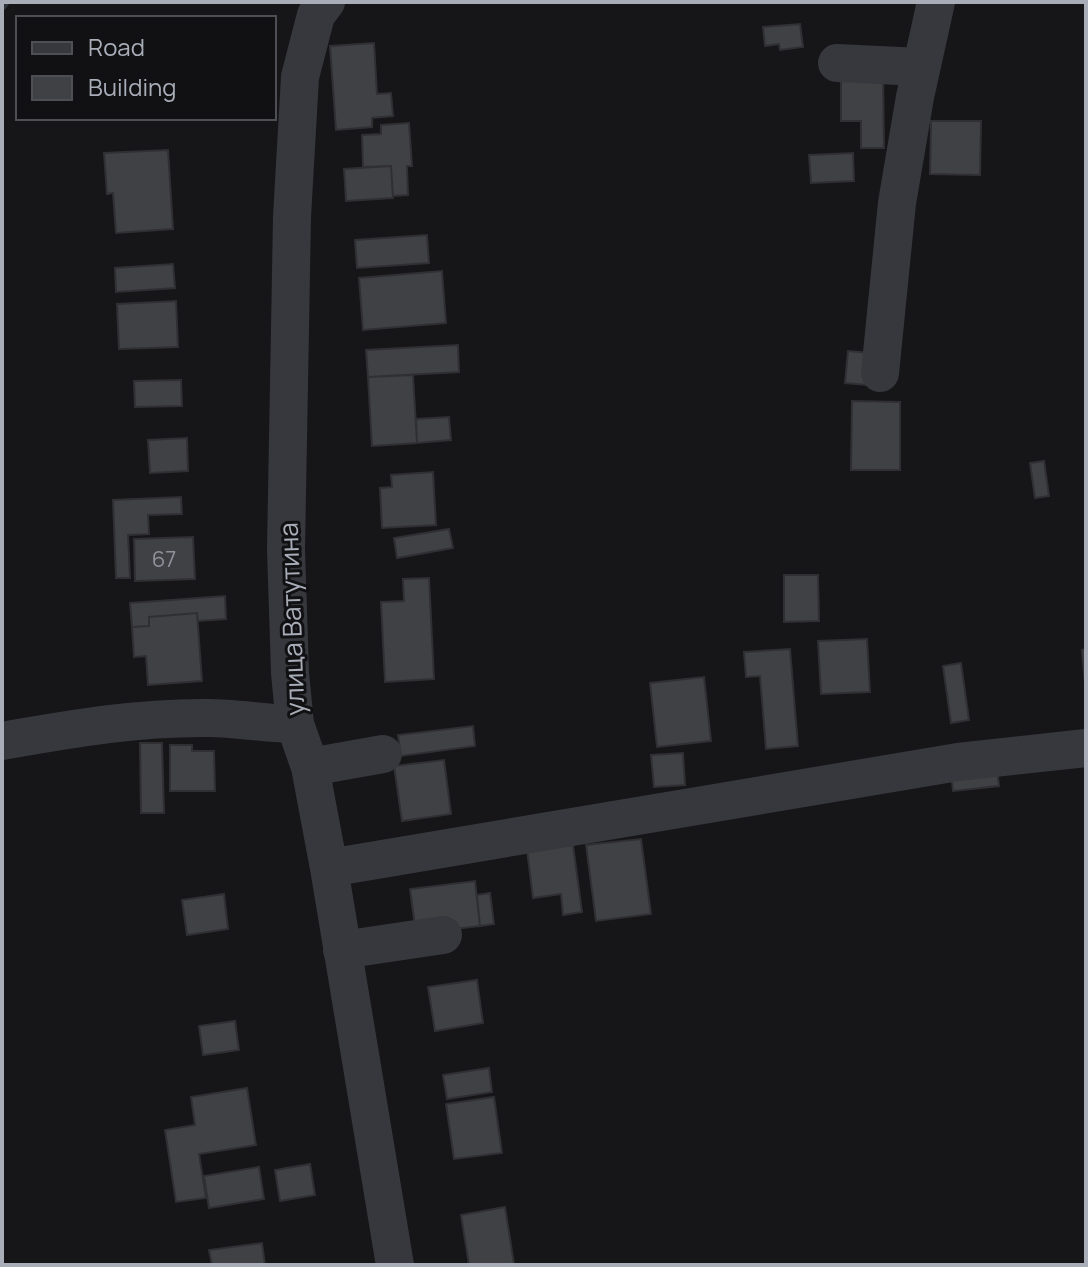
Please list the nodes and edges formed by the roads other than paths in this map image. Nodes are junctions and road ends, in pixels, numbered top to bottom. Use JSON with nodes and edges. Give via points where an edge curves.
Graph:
{"nodes":[{"id":1,"x":936,"y":2,"type":"edge"},
{"id":2,"x":321,"y":8,"type":"edge"},
{"id":3,"x":837,"y":63,"type":"dead end"},
{"id":4,"x":921,"y":67,"type":"junction"},
{"id":5,"x":880,"y":373,"type":"dead end"},
{"id":6,"x":295,"y":724,"type":"junction"},
{"id":7,"x":2,"y":741,"type":"edge"},
{"id":8,"x":1086,"y":748,"type":"edge"},
{"id":9,"x":383,"y":754,"type":"dead end"},
{"id":10,"x":310,"y":767,"type":"junction"},
{"id":11,"x":329,"y":868,"type":"junction"},
{"id":12,"x":443,"y":935,"type":"dead end"},
{"id":13,"x":342,"y":950,"type":"junction"},
{"id":14,"x":395,"y":1265,"type":"edge"}],
"edges":[{"from":1,"to":4,"type":"street"},
{"from":2,"to":6,"type":"street","name":"улица Ватутина","via":[[300,77],[292,217],[286,549]]},
{"from":3,"to":4,"type":"street"},
{"from":4,"to":5,"type":"street","via":[[897,203]]},
{"from":6,"to":7,"type":"street","via":[[149,720]]},
{"from":6,"to":10,"type":"street","name":"улица Ватутина"},
{"from":8,"to":11,"type":"street","via":[[958,762]]},
{"from":9,"to":10,"type":"street"},
{"from":10,"to":11,"type":"street","name":"улица Ватутина"},
{"from":11,"to":13,"type":"street","name":"улица Ватутина"},
{"from":12,"to":13,"type":"street"},
{"from":13,"to":14,"type":"street","name":"улица Ватутина"}]}
